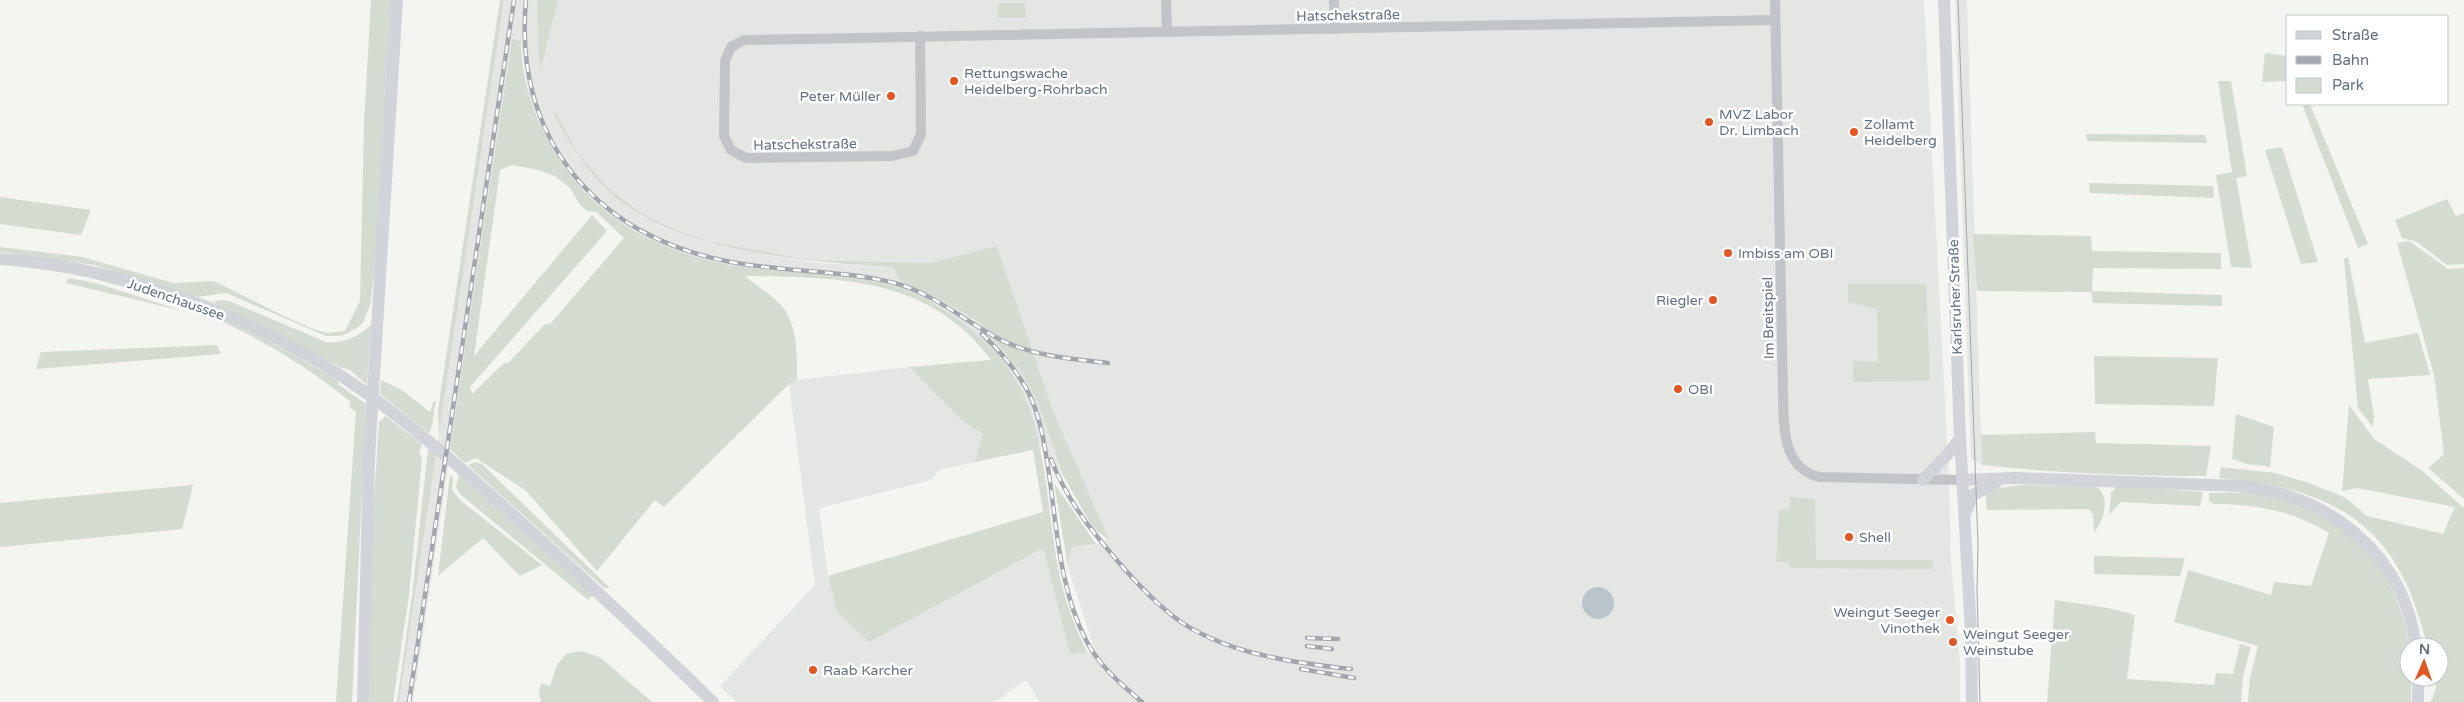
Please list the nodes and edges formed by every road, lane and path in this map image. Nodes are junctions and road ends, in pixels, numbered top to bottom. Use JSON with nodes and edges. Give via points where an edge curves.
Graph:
{"nodes":[{"id":1,"x":396,"y":0,"type":"edge"},
{"id":2,"x":1166,"y":0,"type":"edge"},
{"id":3,"x":1334,"y":0,"type":"edge"},
{"id":4,"x":1775,"y":0,"type":"edge"},
{"id":5,"x":1944,"y":0,"type":"edge"},
{"id":6,"x":1775,"y":20,"type":"junction"},
{"id":7,"x":1335,"y":29,"type":"junction"},
{"id":8,"x":1167,"y":32,"type":"junction"},
{"id":9,"x":920,"y":36,"type":"junction"},
{"id":10,"x":0,"y":259,"type":"edge"},
{"id":11,"x":1960,"y":438,"type":"junction"},
{"id":12,"x":2002,"y":479,"type":"junction"},
{"id":13,"x":1923,"y":480,"type":"junction"},
{"id":14,"x":1962,"y":480,"type":"junction"},
{"id":15,"x":1964,"y":516,"type":"junction"},
{"id":16,"x":2414,"y":637,"type":"edge"},
{"id":17,"x":2418,"y":687,"type":"edge"},
{"id":18,"x":363,"y":702,"type":"edge"},
{"id":19,"x":714,"y":702,"type":"edge"},
{"id":20,"x":1972,"y":702,"type":"edge"},
{"id":21,"x":2418,"y":702,"type":"edge"}],
"edges":[{"from":1,"to":18,"type":"main road","via":[[369,458]]},
{"from":2,"to":8,"type":"street"},
{"from":3,"to":7,"type":"street"},
{"from":4,"to":6,"type":"street","name":"Im Breitspiel"},
{"from":5,"to":11,"type":"main road","name":"Karlsruher Straße"},
{"from":6,"to":7,"type":"street","name":"Hatschekstraße"},
{"from":6,"to":13,"type":"street","name":"Im Breitspiel","via":[[1784,431],[1788,448],[1803,470],[1819,477]]},
{"from":7,"to":8,"type":"street","name":"Hatschekstraße"},
{"from":8,"to":9,"type":"street","name":"Hatschekstraße"},
{"from":9,"to":9,"type":"street","name":"Hatschekstraße","via":[[744,40],[731,47],[724,61],[724,136],[731,150],[746,158],[892,156],[913,151],[921,134]]},
{"from":10,"to":19,"type":"main road","name":"Judenchaussee","via":[[65,267],[185,300],[268,335],[339,375],[390,410],[470,475]]},
{"from":11,"to":13,"type":"main road"},
{"from":11,"to":14,"type":"main road","name":"Karlsruher Straße"},
{"from":12,"to":14,"type":"main road"},
{"from":12,"to":15,"type":"main road","via":[[1973,495]]},
{"from":12,"to":16,"type":"main road","via":[[2222,485],[2268,489],[2312,504],[2350,528],[2373,550],[2395,582],[2410,616]]},
{"from":13,"to":14,"type":"street","name":"Im Breitspiel"},
{"from":14,"to":15,"type":"main road","name":"Karlsruher Straße"},
{"from":15,"to":20,"type":"main road","name":"Karlsruher Straße"},
{"from":17,"to":21,"type":"main road"}]}
